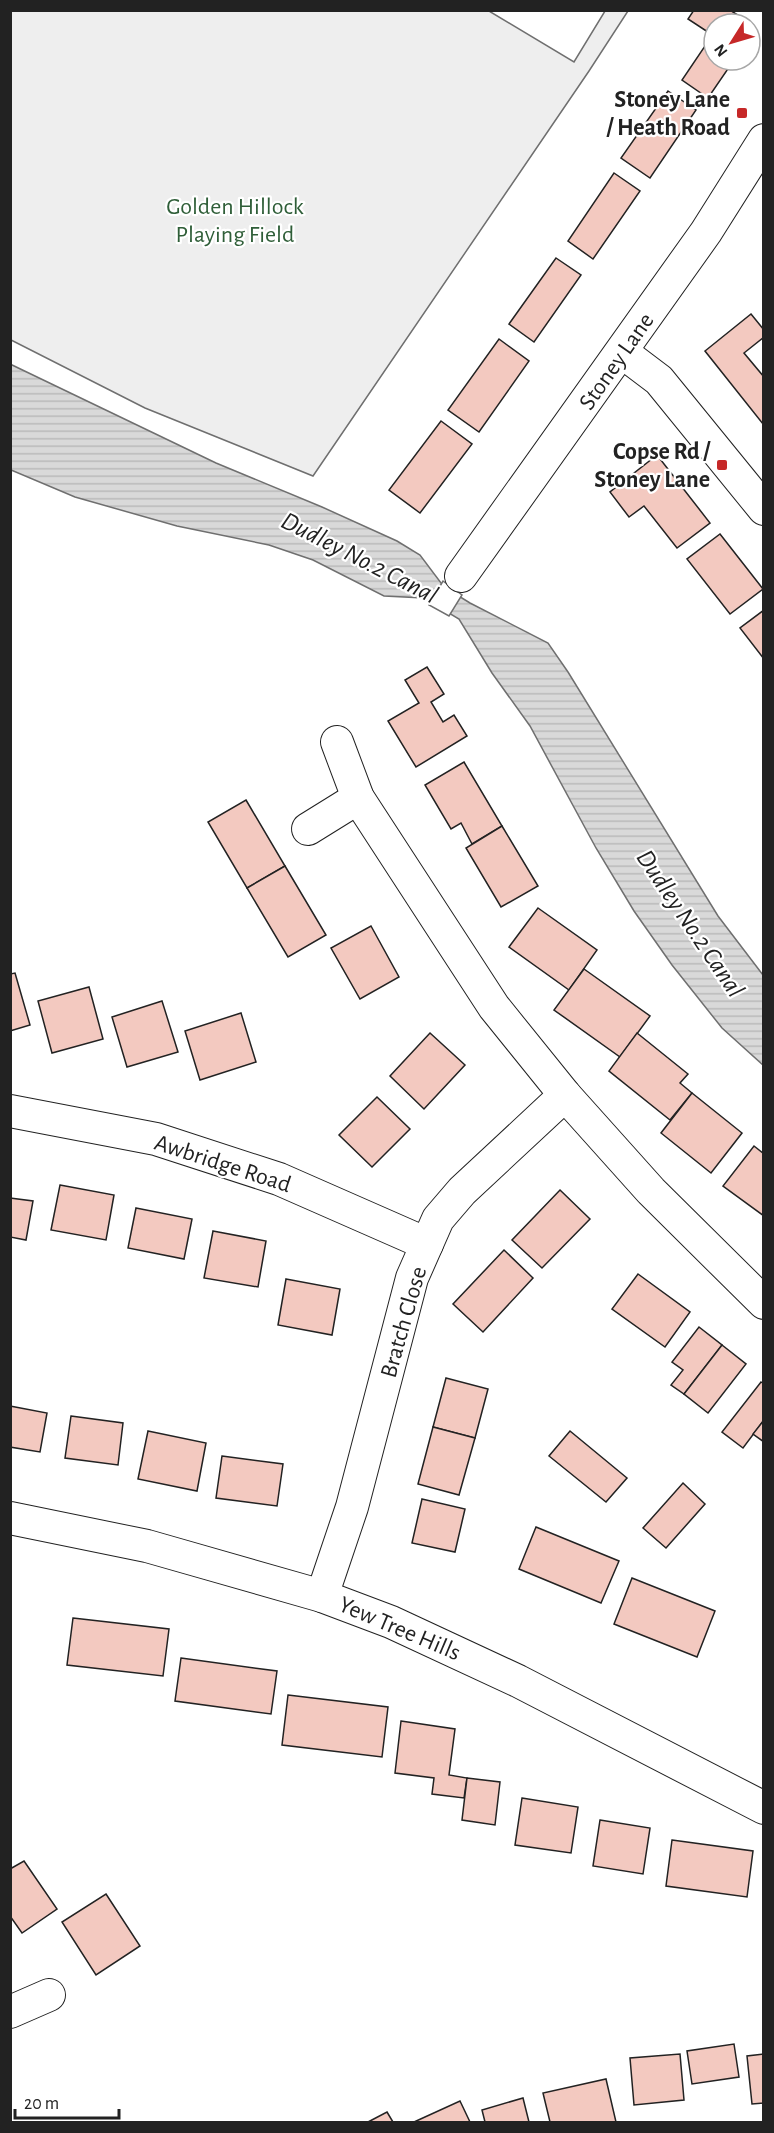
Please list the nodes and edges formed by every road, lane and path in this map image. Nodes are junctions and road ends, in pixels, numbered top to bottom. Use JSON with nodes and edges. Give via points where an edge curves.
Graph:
{"nodes":[{"id":1,"x":764,"y":140,"type":"edge"},
{"id":2,"x":622,"y":352,"type":"junction"},
{"id":3,"x":764,"y":509,"type":"edge"},
{"id":4,"x":461,"y":576,"type":"dead end"},
{"id":5,"x":337,"y":742,"type":"dead end"},
{"id":6,"x":358,"y":798,"type":"junction"},
{"id":7,"x":309,"y":829,"type":"dead end"},
{"id":8,"x":565,"y":1095,"type":"junction"},
{"id":9,"x":10,"y":1111,"type":"edge"},
{"id":10,"x":427,"y":1244,"type":"junction"},
{"id":11,"x":764,"y":1302,"type":"edge"},
{"id":12,"x":10,"y":1518,"type":"edge"},
{"id":13,"x":322,"y":1596,"type":"junction"},
{"id":14,"x":764,"y":1808,"type":"edge"},
{"id":15,"x":49,"y":1995,"type":"dead end"},
{"id":16,"x":10,"y":2012,"type":"edge"}],
"edges":[{"from":1,"to":2,"type":"street","name":"Stoney Lane","via":[[706,232]]},
{"from":2,"to":3,"type":"street","via":[[658,380]]},
{"from":2,"to":4,"type":"street","name":"Stoney Lane"},
{"from":5,"to":6,"type":"street"},
{"from":6,"to":7,"type":"street"},
{"from":6,"to":8,"type":"street","via":[[494,1007]]},
{"from":8,"to":10,"type":"street","name":"Bratch Close","via":[[462,1191],[438,1219]]},
{"from":8,"to":11,"type":"street","via":[[651,1191]]},
{"from":9,"to":10,"type":"street","name":"Awbridge Road","via":[[179,1146],[279,1179]]},
{"from":10,"to":13,"type":"street","name":"Bratch Close","via":[[412,1278],[352,1507]]},
{"from":12,"to":13,"type":"street","name":"Yew Tree Hills","via":[[147,1546]]},
{"from":13,"to":14,"type":"street","name":"Yew Tree Hills","via":[[402,1627],[497,1671]]},
{"from":15,"to":16,"type":"street"}]}
